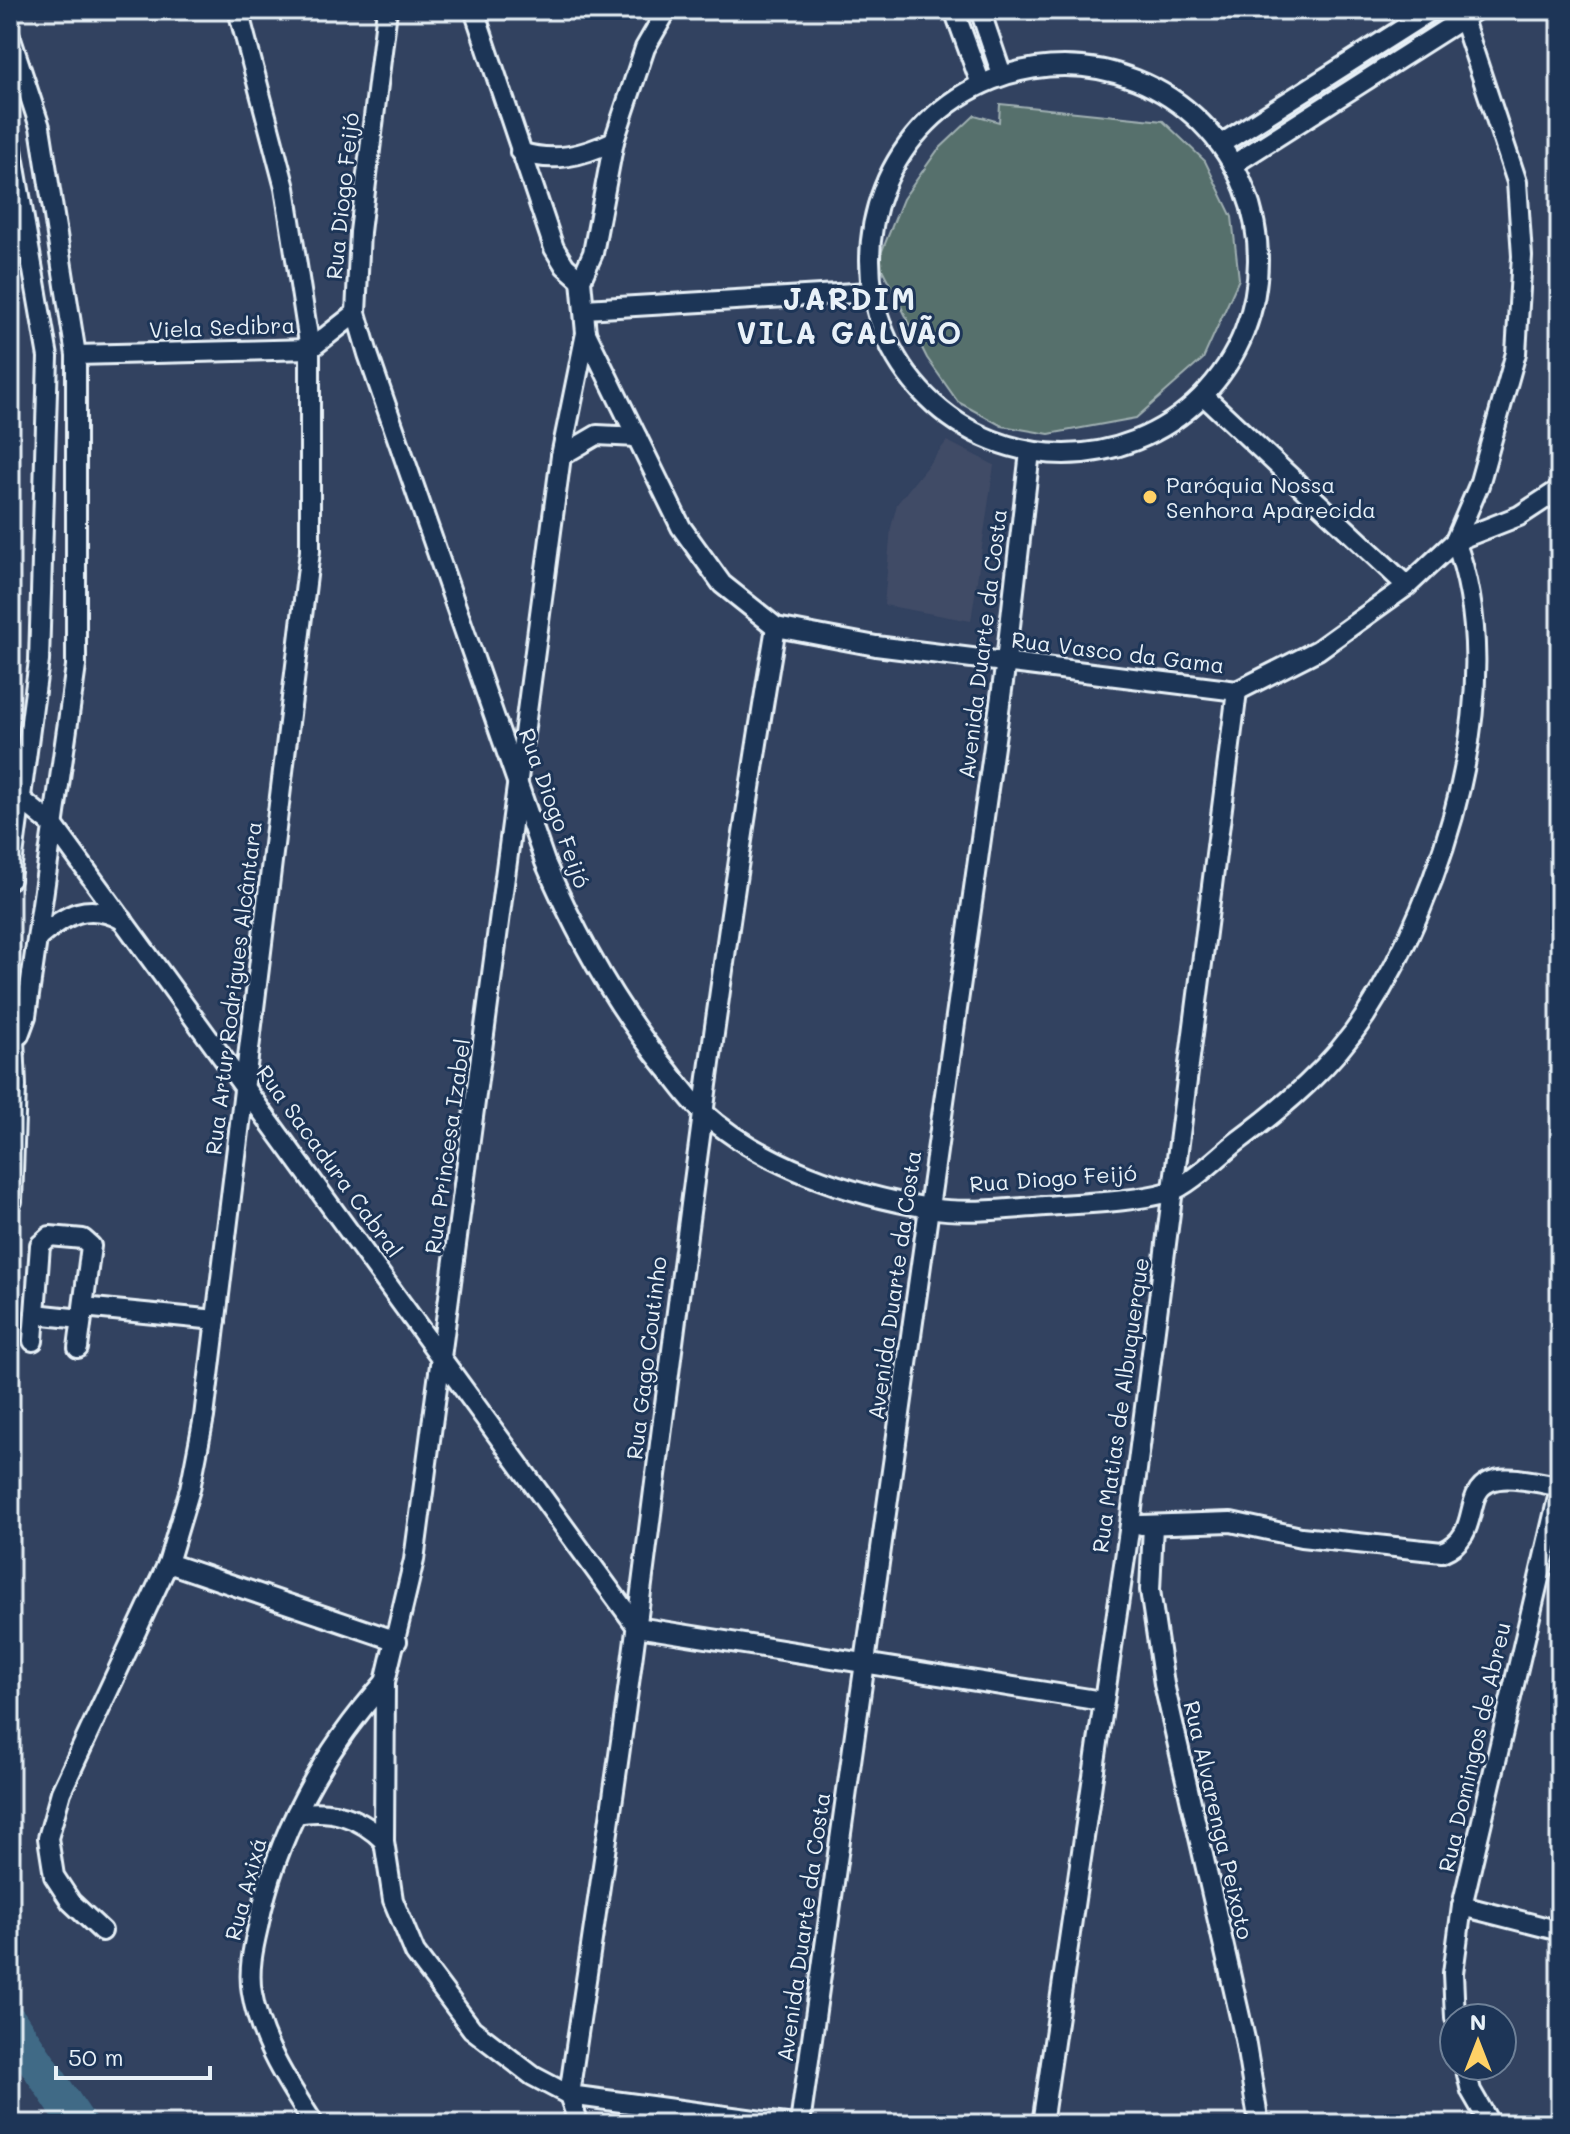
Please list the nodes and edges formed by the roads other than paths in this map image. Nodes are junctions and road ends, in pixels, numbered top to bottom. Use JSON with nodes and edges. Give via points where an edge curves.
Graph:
{"nodes":[{"id":1,"x":238,"y":10,"type":"edge"},
{"id":2,"x":387,"y":10,"type":"edge"},
{"id":3,"x":474,"y":10,"type":"edge"},
{"id":4,"x":667,"y":10,"type":"edge"},
{"id":5,"x":954,"y":10,"type":"edge"},
{"id":6,"x":980,"y":10,"type":"edge"},
{"id":7,"x":1432,"y":10,"type":"edge"},
{"id":8,"x":1467,"y":13,"type":"edge"},
{"id":9,"x":10,"y":36,"type":"edge"},
{"id":10,"x":1002,"y":75,"type":"junction"},
{"id":11,"x":981,"y":84,"type":"junction"},
{"id":12,"x":10,"y":138,"type":"edge"},
{"id":13,"x":614,"y":141,"type":"junction"},
{"id":14,"x":1221,"y":144,"type":"junction"},
{"id":15,"x":520,"y":152,"type":"junction"},
{"id":16,"x":1234,"y":164,"type":"junction"},
{"id":17,"x":581,"y":280,"type":"junction"},
{"id":18,"x":871,"y":292,"type":"junction"},
{"id":19,"x":585,"y":309,"type":"junction"},
{"id":20,"x":356,"y":313,"type":"junction"},
{"id":21,"x":586,"y":333,"type":"junction"},
{"id":22,"x":310,"y":349,"type":"junction"},
{"id":23,"x":76,"y":355,"type":"junction"},
{"id":24,"x":1204,"y":396,"type":"junction"},
{"id":25,"x":637,"y":437,"type":"junction"},
{"id":26,"x":1030,"y":452,"type":"junction"},
{"id":27,"x":561,"y":456,"type":"junction"},
{"id":28,"x":1560,"y":489,"type":"edge"},
{"id":29,"x":1455,"y":541,"type":"junction"},
{"id":30,"x":1407,"y":586,"type":"junction"},
{"id":31,"x":41,"y":588,"type":"junction"},
{"id":32,"x":76,"y":588,"type":"junction"},
{"id":33,"x":776,"y":627,"type":"junction"},
{"id":34,"x":1006,"y":661,"type":"junction"},
{"id":35,"x":1237,"y":691,"type":"junction"},
{"id":36,"x":520,"y":782,"type":"junction"},
{"id":37,"x":21,"y":799,"type":"junction"},
{"id":38,"x":54,"y":826,"type":"junction"},
{"id":39,"x":10,"y":879,"type":"edge"},
{"id":40,"x":123,"y":920,"type":"junction"},
{"id":41,"x":38,"y":938,"type":"junction"},
{"id":42,"x":12,"y":1039,"type":"edge"},
{"id":43,"x":245,"y":1085,"type":"junction"},
{"id":44,"x":13,"y":1086,"type":"edge"},
{"id":45,"x":701,"y":1110,"type":"junction"},
{"id":46,"x":1172,"y":1192,"type":"junction"},
{"id":47,"x":12,"y":1201,"type":"dead end"},
{"id":48,"x":930,"y":1208,"type":"junction"},
{"id":49,"x":82,"y":1313,"type":"junction"},
{"id":50,"x":35,"y":1314,"type":"junction"},
{"id":51,"x":216,"y":1320,"type":"junction"},
{"id":52,"x":33,"y":1341,"type":"dead end"},
{"id":53,"x":78,"y":1348,"type":"dead end"},
{"id":54,"x":442,"y":1358,"type":"junction"},
{"id":55,"x":1560,"y":1488,"type":"edge"},
{"id":56,"x":1130,"y":1524,"type":"junction"},
{"id":57,"x":1153,"y":1525,"type":"junction"},
{"id":58,"x":168,"y":1563,"type":"junction"},
{"id":59,"x":637,"y":1627,"type":"junction"},
{"id":60,"x":397,"y":1641,"type":"junction"},
{"id":61,"x":863,"y":1662,"type":"junction"},
{"id":62,"x":385,"y":1682,"type":"junction"},
{"id":63,"x":1102,"y":1701,"type":"junction"},
{"id":64,"x":296,"y":1814,"type":"junction"},
{"id":65,"x":384,"y":1841,"type":"junction"},
{"id":66,"x":1462,"y":1906,"type":"junction"},
{"id":67,"x":102,"y":1931,"type":"dead end"},
{"id":68,"x":1560,"y":1931,"type":"edge"},
{"id":69,"x":1454,"y":2002,"type":"edge"},
{"id":70,"x":1469,"y":2082,"type":"edge"},
{"id":71,"x":569,"y":2095,"type":"junction"},
{"id":72,"x":314,"y":2124,"type":"edge"},
{"id":73,"x":579,"y":2124,"type":"edge"},
{"id":74,"x":786,"y":2124,"type":"edge"},
{"id":75,"x":800,"y":2124,"type":"edge"},
{"id":76,"x":1042,"y":2124,"type":"edge"},
{"id":77,"x":1259,"y":2124,"type":"edge"},
{"id":78,"x":1490,"y":2124,"type":"edge"}],
"edges":[{"from":1,"to":22,"type":"street","name":"Rua Artur Rodrigues Alcântara","via":[[285,188]]},
{"from":2,"to":20,"type":"street","name":"Rua Diogo Feijó","via":[[360,232]]},
{"from":3,"to":15,"type":"street"},
{"from":4,"to":13,"type":"street","name":"Rua Princesa Izabel","via":[[645,48]]},
{"from":5,"to":11,"type":"street"},
{"from":6,"to":10,"type":"street"},
{"from":7,"to":14,"type":"street"},
{"from":8,"to":16,"type":"street"},
{"from":8,"to":29,"type":"street","via":[[1517,182],[1522,287],[1516,353],[1498,427]]},
{"from":9,"to":23,"type":"street","via":[[40,127]]},
{"from":10,"to":11,"type":"street"},
{"from":10,"to":14,"type":"street","via":[[1050,66],[1099,69],[1146,83],[1187,109]]},
{"from":11,"to":18,"type":"street","via":[[938,111],[904,148],[886,181],[869,242]]},
{"from":12,"to":31,"type":"street","via":[[48,357]]},
{"from":13,"to":15,"type":"street","via":[[568,158]]},
{"from":13,"to":17,"type":"street","name":"Rua Princesa Izabel","via":[[593,253]]},
{"from":14,"to":16,"type":"street"},
{"from":15,"to":17,"type":"street","via":[[554,248]]},
{"from":16,"to":24,"type":"street","via":[[1256,223],[1258,285],[1240,345]]},
{"from":17,"to":19,"type":"street","name":"Rua Princesa Izabel"},
{"from":18,"to":19,"type":"street"},
{"from":18,"to":26,"type":"street","via":[[889,349],[925,397],[973,433]]},
{"from":19,"to":21,"type":"street","name":"Rua Princesa Izabel"},
{"from":20,"to":22,"type":"street","name":"Viela Sedibra"},
{"from":20,"to":36,"type":"street","name":"Rua Diogo Feijó"},
{"from":21,"to":25,"type":"street"},
{"from":21,"to":27,"type":"street","name":"Rua Princesa Izabel"},
{"from":22,"to":23,"type":"street","name":"Viela Sedibra"},
{"from":22,"to":43,"type":"street","name":"Rua Artur Rodrigues Alcântara","via":[[310,551]]},
{"from":23,"to":32,"type":"street"},
{"from":24,"to":26,"type":"street","via":[[1153,433],[1093,453]]},
{"from":24,"to":30,"type":"street"},
{"from":25,"to":27,"type":"street","via":[[597,435]]},
{"from":25,"to":33,"type":"street","via":[[701,557],[722,584]]},
{"from":26,"to":34,"type":"street","name":"Avenida Duarte da Costa"},
{"from":27,"to":36,"type":"street","name":"Rua Princesa Izabel"},
{"from":28,"to":29,"type":"street","via":[[1519,516]]},
{"from":29,"to":30,"type":"street","name":"Rua Vasco da Gama"},
{"from":29,"to":46,"type":"street","via":[[1474,603],[1474,709],[1447,832],[1396,963],[1363,1019],[1281,1109]]},
{"from":30,"to":35,"type":"street","name":"Rua Vasco da Gama","via":[[1318,650]]},
{"from":31,"to":32,"type":"street"},
{"from":31,"to":37,"type":"street","via":[[39,661]]},
{"from":32,"to":38,"type":"street","via":[[76,666]]},
{"from":33,"to":34,"type":"street","name":"Rua Vasco da Gama","via":[[876,646]]},
{"from":33,"to":45,"type":"street","name":"Rua Gago Coutinho"},
{"from":34,"to":35,"type":"street","name":"Rua Vasco da Gama"},
{"from":34,"to":48,"type":"street","name":"Avenida Duarte da Costa"},
{"from":35,"to":46,"type":"street","name":"Rua Matias de Albuquerque"},
{"from":36,"to":45,"type":"street","name":"Rua Diogo Feijó","via":[[545,862],[571,921],[648,1046]]},
{"from":36,"to":54,"type":"street","name":"Rua Princesa Izabel"},
{"from":37,"to":38,"type":"street","name":"Rua Sacadura Cabral"},
{"from":37,"to":39,"type":"street"},
{"from":38,"to":40,"type":"street","name":"Rua Sacadura Cabral"},
{"from":38,"to":41,"type":"street"},
{"from":40,"to":41,"type":"street","via":[[91,908],[71,913]]},
{"from":40,"to":43,"type":"street","name":"Rua Sacadura Cabral"},
{"from":41,"to":42,"type":"street","via":[[26,1016]]},
{"from":42,"to":44,"type":"street"},
{"from":43,"to":51,"type":"street","name":"Rua Artur Rodrigues Alcântara"},
{"from":43,"to":54,"type":"street","name":"Rua Sacadura Cabral"},
{"from":44,"to":47,"type":"street"},
{"from":45,"to":48,"type":"street","name":"Rua Diogo Feijó","via":[[749,1146],[794,1168]]},
{"from":45,"to":59,"type":"street","name":"Rua Gago Coutinho"},
{"from":46,"to":48,"type":"street","name":"Rua Diogo Feijó","via":[[989,1210]]},
{"from":46,"to":56,"type":"street","name":"Rua Matias de Albuquerque"},
{"from":48,"to":61,"type":"street","name":"Avenida Duarte da Costa"},
{"from":49,"to":50,"type":"street"},
{"from":49,"to":50,"type":"street","via":[[91,1246],[83,1239],[50,1236],[40,1245]]},
{"from":49,"to":51,"type":"street"},
{"from":49,"to":53,"type":"street"},
{"from":50,"to":52,"type":"street"},
{"from":51,"to":58,"type":"street","name":"Rua Artur Rodrigues Alcântara","via":[[190,1489]]},
{"from":54,"to":59,"type":"street","name":"Rua Sacadura Cabral"},
{"from":54,"to":60,"type":"street","name":"Rua Princesa Izabel","via":[[414,1560]]},
{"from":55,"to":57,"type":"street","via":[[1502,1479],[1489,1482],[1478,1492],[1468,1532],[1442,1552],[1301,1537],[1231,1522]]},
{"from":55,"to":66,"type":"street","name":"Rua Domingos de Abreu"},
{"from":56,"to":57,"type":"street"},
{"from":56,"to":63,"type":"street","name":"Rua Matias de Albuquerque"},
{"from":57,"to":77,"type":"street","name":"Rua Alvarenga Peixoto","via":[[1150,1590],[1161,1669],[1245,2039]]},
{"from":58,"to":60,"type":"street"},
{"from":58,"to":67,"type":"street","name":"Rua Artur Rodrigues Alcântara","via":[[61,1792],[48,1838],[54,1876],[71,1902]]},
{"from":59,"to":61,"type":"street"},
{"from":59,"to":71,"type":"street","name":"Rua Gago Coutinho"},
{"from":60,"to":62,"type":"street","name":"Rua Princesa Izabel"},
{"from":61,"to":63,"type":"street"},
{"from":61,"to":75,"type":"street","name":"Avenida Duarte da Costa"},
{"from":62,"to":64,"type":"street","name":"Rua Axixá","via":[[322,1765]]},
{"from":62,"to":65,"type":"street","name":"Rua Princesa Izabel"},
{"from":63,"to":76,"type":"street","name":"Rua Matias de Albuquerque"},
{"from":64,"to":65,"type":"street","via":[[336,1813],[371,1828]]},
{"from":64,"to":72,"type":"street","name":"Rua Axixá","via":[[274,1864],[260,1916],[251,1992],[284,2079]]},
{"from":65,"to":71,"type":"street","name":"Rua Princesa Izabel","via":[[402,1929],[436,1985],[500,2053]]},
{"from":66,"to":68,"type":"street"},
{"from":66,"to":69,"type":"street","name":"Rua Domingos de Abreu"},
{"from":70,"to":78,"type":"street"},
{"from":71,"to":73,"type":"street"},
{"from":71,"to":74,"type":"street"}]}
